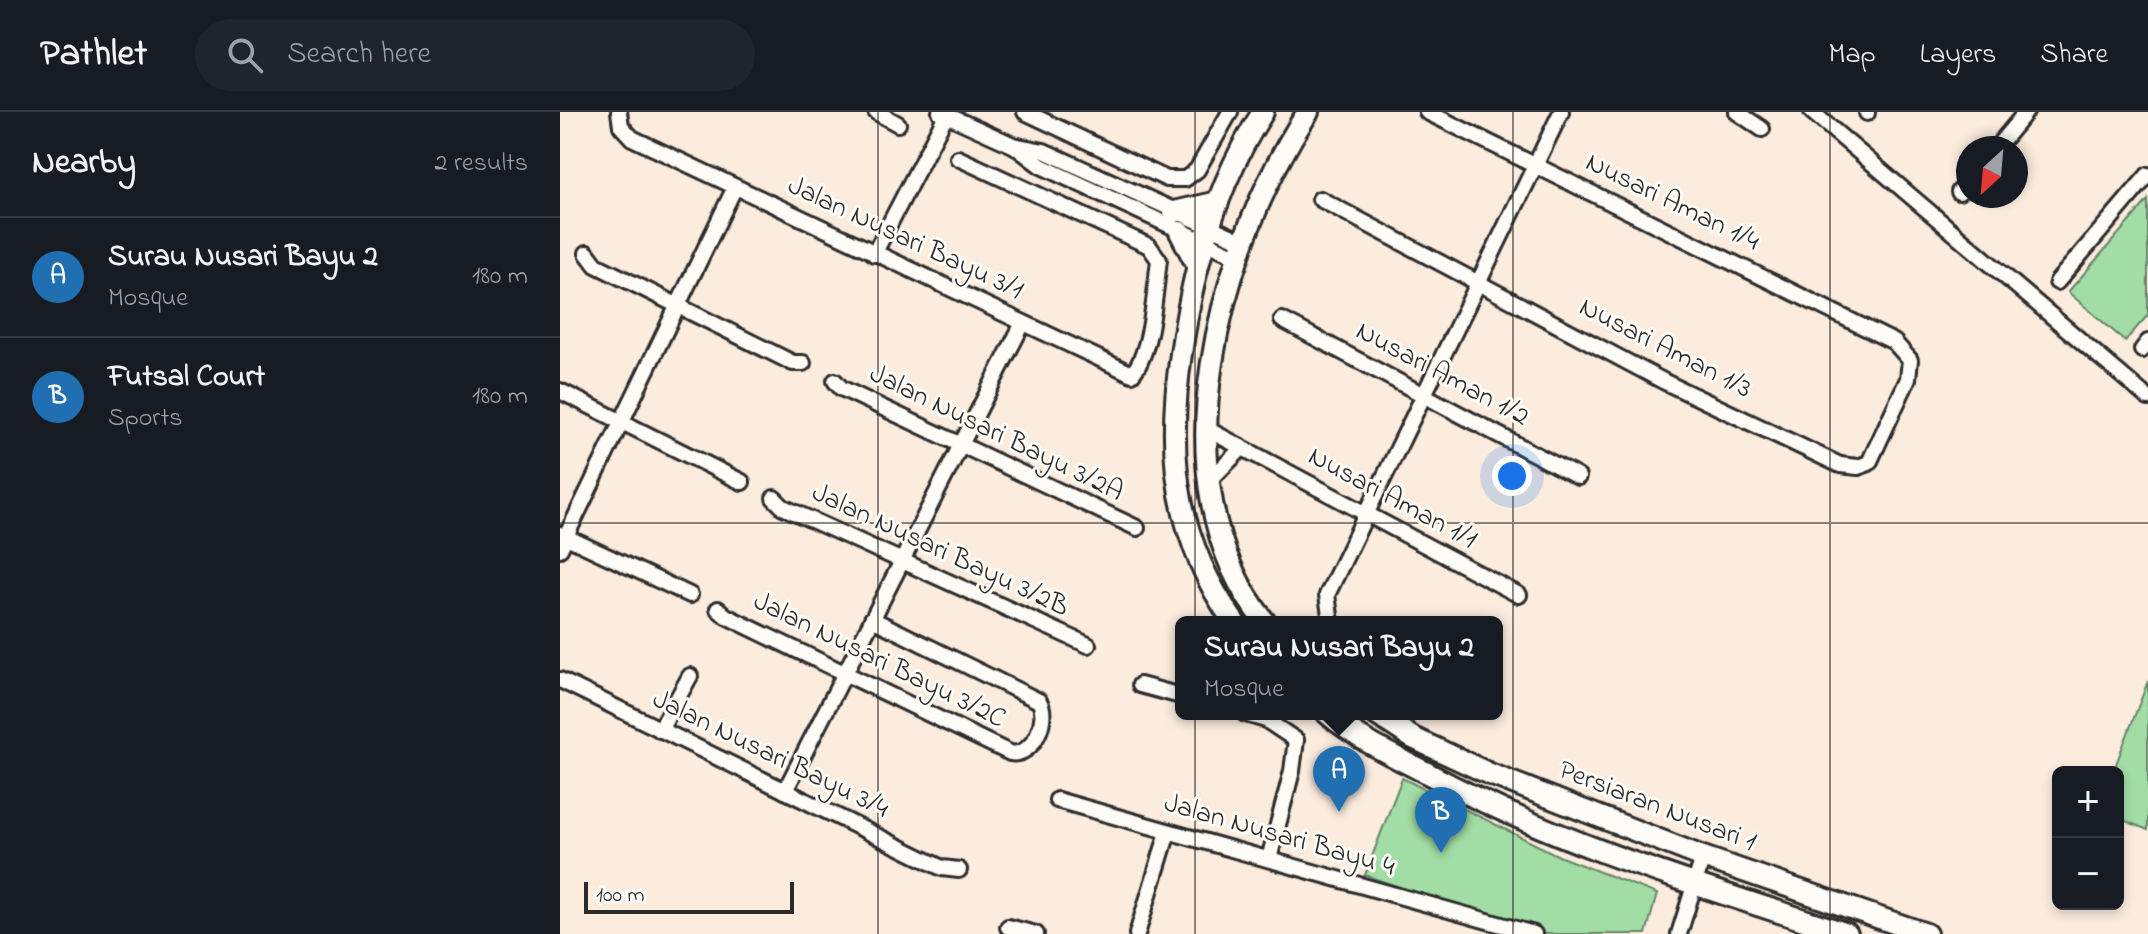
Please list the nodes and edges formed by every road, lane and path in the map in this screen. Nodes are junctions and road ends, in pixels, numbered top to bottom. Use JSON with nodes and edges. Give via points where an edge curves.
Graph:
{"nodes":[{"id":1,"x":619,"y":112,"type":"edge"},
{"id":2,"x":876,"y":112,"type":"edge"},
{"id":3,"x":1025,"y":112,"type":"edge"},
{"id":4,"x":1230,"y":112,"type":"edge"},
{"id":5,"x":1263,"y":112,"type":"edge"},
{"id":6,"x":1308,"y":112,"type":"edge"},
{"id":7,"x":1427,"y":112,"type":"edge"},
{"id":8,"x":1561,"y":112,"type":"edge"},
{"id":9,"x":1737,"y":112,"type":"edge"},
{"id":10,"x":1812,"y":112,"type":"edge"},
{"id":11,"x":2026,"y":112,"type":"edge"},
{"id":12,"x":943,"y":113,"type":"edge"},
{"id":13,"x":898,"y":124,"type":"dead end"},
{"id":14,"x":1762,"y":129,"type":"dead end"},
{"id":15,"x":2006,"y":136,"type":"edge"},
{"id":16,"x":1013,"y":145,"type":"junction"},
{"id":17,"x":958,"y":158,"type":"dead end"},
{"id":18,"x":1535,"y":164,"type":"junction"},
{"id":19,"x":2148,"y":175,"type":"edge"},
{"id":20,"x":735,"y":187,"type":"junction"},
{"id":21,"x":1320,"y":199,"type":"dead end"},
{"id":22,"x":1218,"y":202,"type":"junction"},
{"id":23,"x":1174,"y":212,"type":"junction"},
{"id":24,"x":1180,"y":232,"type":"junction"},
{"id":25,"x":1206,"y":236,"type":"junction"},
{"id":26,"x":1241,"y":249,"type":"junction"},
{"id":27,"x":587,"y":253,"type":"dead end"},
{"id":28,"x":874,"y":254,"type":"junction"},
{"id":29,"x":1197,"y":265,"type":"junction"},
{"id":30,"x":1479,"y":281,"type":"junction"},
{"id":31,"x":2057,"y":282,"type":"dead end"},
{"id":32,"x":680,"y":306,"type":"junction"},
{"id":33,"x":1282,"y":320,"type":"dead end"},
{"id":34,"x":1023,"y":323,"type":"junction"},
{"id":35,"x":1894,"y":342,"type":"joint"},
{"id":36,"x":803,"y":363,"type":"dead end"},
{"id":37,"x":835,"y":381,"type":"dead end"},
{"id":38,"x":560,"y":391,"type":"edge"},
{"id":39,"x":1423,"y":395,"type":"junction"},
{"id":40,"x":2148,"y":398,"type":"edge"},
{"id":41,"x":624,"y":423,"type":"junction"},
{"id":42,"x":1207,"y":429,"type":"junction"},
{"id":43,"x":959,"y":445,"type":"junction"},
{"id":44,"x":1241,"y":449,"type":"junction"},
{"id":45,"x":1578,"y":477,"type":"dead end"},
{"id":46,"x":742,"y":482,"type":"dead end"},
{"id":47,"x":1208,"y":482,"type":"junction"},
{"id":48,"x":774,"y":498,"type":"dead end"},
{"id":49,"x":1364,"y":514,"type":"junction"},
{"id":50,"x":1137,"y":528,"type":"dead end"},
{"id":51,"x":562,"y":540,"type":"edge"},
{"id":52,"x":901,"y":562,"type":"junction"},
{"id":53,"x":690,"y":595,"type":"dead end"},
{"id":54,"x":1519,"y":595,"type":"dead end"},
{"id":55,"x":718,"y":609,"type":"dead end"},
{"id":56,"x":1230,"y":616,"type":"edge"},
{"id":57,"x":1261,"y":616,"type":"edge"},
{"id":58,"x":1330,"y":616,"type":"edge"},
{"id":59,"x":872,"y":619,"type":"junction"},
{"id":60,"x":1088,"y":645,"type":"dead end"},
{"id":61,"x":844,"y":673,"type":"junction"},
{"id":62,"x":690,"y":676,"type":"dead end"},
{"id":63,"x":560,"y":680,"type":"edge"},
{"id":64,"x":1140,"y":685,"type":"dead end"},
{"id":65,"x":1175,"y":694,"type":"edge"},
{"id":66,"x":1266,"y":720,"type":"edge"},
{"id":67,"x":1337,"y":720,"type":"edge"},
{"id":68,"x":1385,"y":720,"type":"edge"},
{"id":69,"x":660,"y":730,"type":"junction"},
{"id":70,"x":785,"y":791,"type":"junction"},
{"id":71,"x":1057,"y":800,"type":"dead end"},
{"id":72,"x":1168,"y":832,"type":"junction"},
{"id":73,"x":1703,"y":857,"type":"junction"},
{"id":74,"x":1269,"y":859,"type":"junction"},
{"id":75,"x":959,"y":870,"type":"dead end"},
{"id":76,"x":1696,"y":887,"type":"junction"},
{"id":77,"x":1008,"y":927,"type":"dead end"},
{"id":78,"x":1036,"y":934,"type":"edge"},
{"id":79,"x":1137,"y":934,"type":"edge"},
{"id":80,"x":1534,"y":934,"type":"edge"},
{"id":81,"x":1679,"y":934,"type":"edge"},
{"id":82,"x":1847,"y":934,"type":"edge"},
{"id":83,"x":1926,"y":934,"type":"edge"}],
"edges":[{"from":1,"to":20,"type":"street","name":"Jalan Nusari Bayu 3/1","via":[[621,126],[632,138]]},
{"from":2,"to":13,"type":"street"},
{"from":3,"to":4,"type":"street","via":[[1167,179],[1185,179],[1197,170]]},
{"from":5,"to":22,"type":"main road"},
{"from":6,"to":26,"type":"main road","via":[[1263,191]]},
{"from":7,"to":18,"type":"street","name":"Nusari Aman 1/4"},
{"from":8,"to":18,"type":"street"},
{"from":9,"to":14,"type":"street"},
{"from":10,"to":40,"type":"street"},
{"from":11,"to":15,"type":"street"},
{"from":12,"to":16,"type":"street"},
{"from":12,"to":28,"type":"street"},
{"from":16,"to":23,"type":"street","via":[[1044,151]]},
{"from":16,"to":24,"type":"street","via":[[1041,166]]},
{"from":17,"to":34,"type":"street","name":"Jalan Nusari Bayu 3/1","via":[[1149,246],[1159,260],[1151,320],[1139,367],[1132,374]]},
{"from":18,"to":30,"type":"street"},
{"from":18,"to":35,"type":"street","name":"Nusari Aman 1/4"},
{"from":19,"to":31,"type":"street"},
{"from":20,"to":28,"type":"street","name":"Jalan Nusari Bayu 3/1"},
{"from":20,"to":32,"type":"street"},
{"from":21,"to":30,"type":"street","name":"Nusari Aman 1/3"},
{"from":22,"to":23,"type":"main road"},
{"from":22,"to":25,"type":"main road"},
{"from":23,"to":25,"type":"street"},
{"from":24,"to":25,"type":"street"},
{"from":24,"to":29,"type":"main road"},
{"from":25,"to":26,"type":"street"},
{"from":25,"to":29,"type":"main road"},
{"from":26,"to":42,"type":"main road","via":[[1212,372]]},
{"from":27,"to":32,"type":"street","via":[[596,265]]},
{"from":28,"to":34,"type":"street","name":"Jalan Nusari Bayu 3/1"},
{"from":29,"to":56,"type":"main road","via":[[1174,383],[1174,455],[1190,536]]},
{"from":30,"to":35,"type":"street","name":"Nusari Aman 1/3","via":[[1665,382],[1849,466],[1869,463],[1908,379],[1910,360]]},
{"from":30,"to":39,"type":"street"},
{"from":32,"to":36,"type":"street","via":[[793,363]]},
{"from":32,"to":41,"type":"street"},
{"from":33,"to":39,"type":"street","name":"Nusari Aman 1/2"},
{"from":34,"to":43,"type":"street"},
{"from":37,"to":43,"type":"street","name":"Jalan Nusari Bayu 3/2A"},
{"from":38,"to":41,"type":"street"},
{"from":39,"to":45,"type":"street","name":"Nusari Aman 1/2"},
{"from":39,"to":49,"type":"street"},
{"from":41,"to":46,"type":"street"},
{"from":41,"to":51,"type":"street"},
{"from":42,"to":44,"type":"street","name":"Nusari Aman 1/1"},
{"from":42,"to":47,"type":"main road"},
{"from":43,"to":50,"type":"street","name":"Jalan Nusari Bayu 3/2A"},
{"from":43,"to":52,"type":"street"},
{"from":44,"to":47,"type":"street"},
{"from":44,"to":49,"type":"street","name":"Nusari Aman 1/1"},
{"from":47,"to":57,"type":"main road","via":[[1220,541]]},
{"from":48,"to":52,"type":"street","name":"Jalan Nusari Bayu 3/2B"},
{"from":49,"to":54,"type":"street","name":"Nusari Aman 1/1"},
{"from":49,"to":58,"type":"street","via":[[1327,595]]},
{"from":51,"to":53,"type":"street"},
{"from":52,"to":59,"type":"street"},
{"from":52,"to":60,"type":"street","name":"Jalan Nusari Bayu 3/2B"},
{"from":55,"to":61,"type":"street","name":"Jalan Nusari Bayu 3/2C"},
{"from":59,"to":61,"type":"street"},
{"from":59,"to":61,"type":"street","name":"Jalan Nusari Bayu 3/2C","via":[[1039,701],[1044,718],[1027,752],[1020,755]]},
{"from":61,"to":70,"type":"street"},
{"from":62,"to":69,"type":"street"},
{"from":63,"to":69,"type":"street","name":"Jalan Nusari Bayu 3/4"},
{"from":64,"to":65,"type":"street"},
{"from":66,"to":74,"type":"street","via":[[1296,740]]},
{"from":67,"to":76,"type":"main road","name":"Persiaran Nusari 1","via":[[1471,797]]},
{"from":68,"to":73,"type":"main road","name":"Persiaran Nusari 1","via":[[1490,774]]},
{"from":69,"to":70,"type":"street","name":"Jalan Nusari Bayu 3/4"},
{"from":70,"to":75,"type":"street","name":"Jalan Nusari Bayu 3/4","via":[[942,868]]},
{"from":71,"to":72,"type":"street","name":"Jalan Nusari Bayu 4"},
{"from":72,"to":74,"type":"street","name":"Jalan Nusari Bayu 4"},
{"from":72,"to":79,"type":"street"},
{"from":73,"to":76,"type":"street"},
{"from":73,"to":83,"type":"main road","name":"Persiaran Nusari 1"},
{"from":74,"to":80,"type":"street","name":"Jalan Nusari Bayu 4"},
{"from":76,"to":81,"type":"street"},
{"from":76,"to":82,"type":"main road","name":"Persiaran Nusari 1"},
{"from":77,"to":78,"type":"street"}]}
